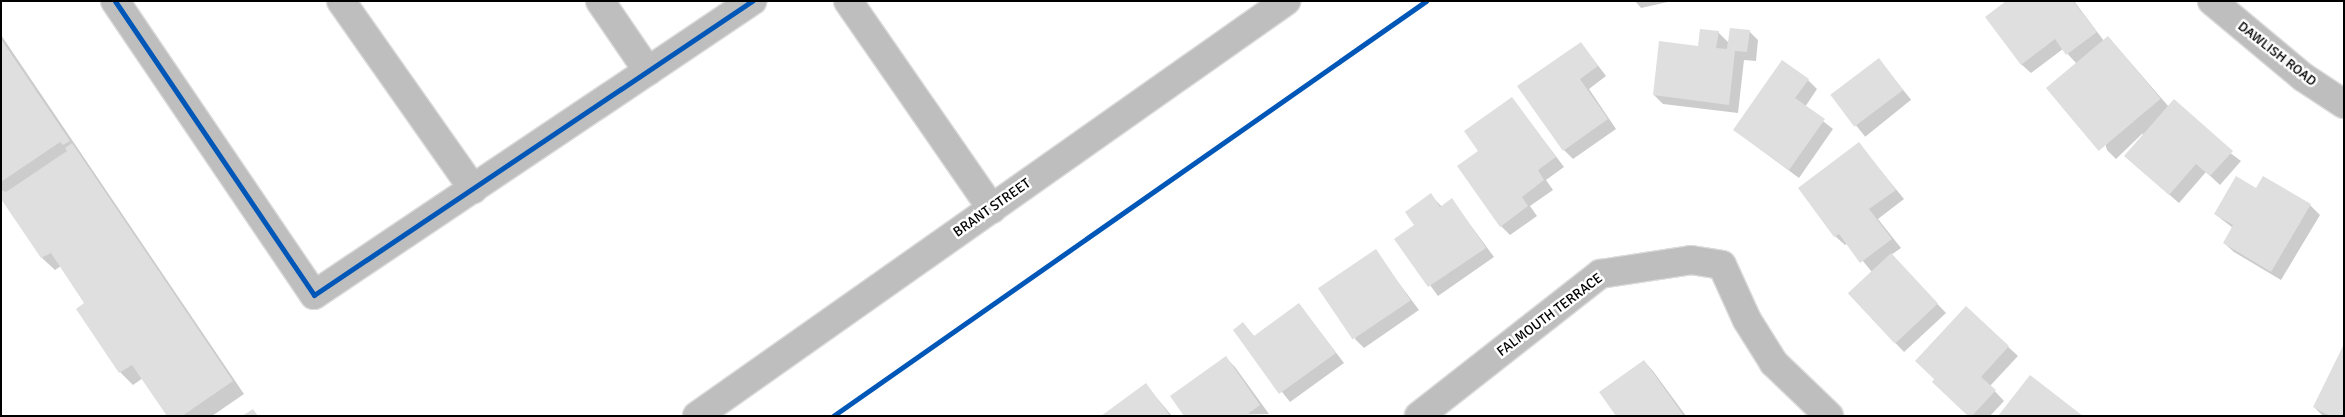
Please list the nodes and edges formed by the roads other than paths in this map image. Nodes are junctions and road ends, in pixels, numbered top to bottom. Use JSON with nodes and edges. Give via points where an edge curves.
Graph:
{"nodes":[{"id":1,"x":115,"y":1,"type":"edge"},
{"id":2,"x":341,"y":1,"type":"edge"},
{"id":3,"x":600,"y":1,"type":"edge"},
{"id":4,"x":752,"y":1,"type":"edge"},
{"id":5,"x":848,"y":1,"type":"edge"},
{"id":6,"x":1286,"y":1,"type":"edge"},
{"id":7,"x":2212,"y":1,"type":"edge"},
{"id":8,"x":648,"y":71,"type":"junction"},
{"id":9,"x":2344,"y":104,"type":"edge"},
{"id":10,"x":473,"y":189,"type":"junction"},
{"id":11,"x":992,"y":209,"type":"junction"},
{"id":12,"x":697,"y":416,"type":"edge"},
{"id":13,"x":1419,"y":416,"type":"edge"},
{"id":14,"x":1829,"y":416,"type":"edge"}],
"edges":[{"from":1,"to":10,"type":"street","via":[[314,295]]},
{"from":2,"to":10,"type":"street"},
{"from":3,"to":8,"type":"street"},
{"from":4,"to":8,"type":"street"},
{"from":5,"to":11,"type":"street"},
{"from":6,"to":11,"type":"street","name":"BRANT STREET"},
{"from":7,"to":9,"type":"street","name":"DAWLISH ROAD","via":[[2303,77]]},
{"from":8,"to":10,"type":"street"},
{"from":11,"to":12,"type":"street","name":"BRANT STREET"},
{"from":13,"to":14,"type":"street","name":"FALMOUTH TERRACE","via":[[1600,274],[1691,260],[1722,265],[1747,320],[1774,363]]}]}
